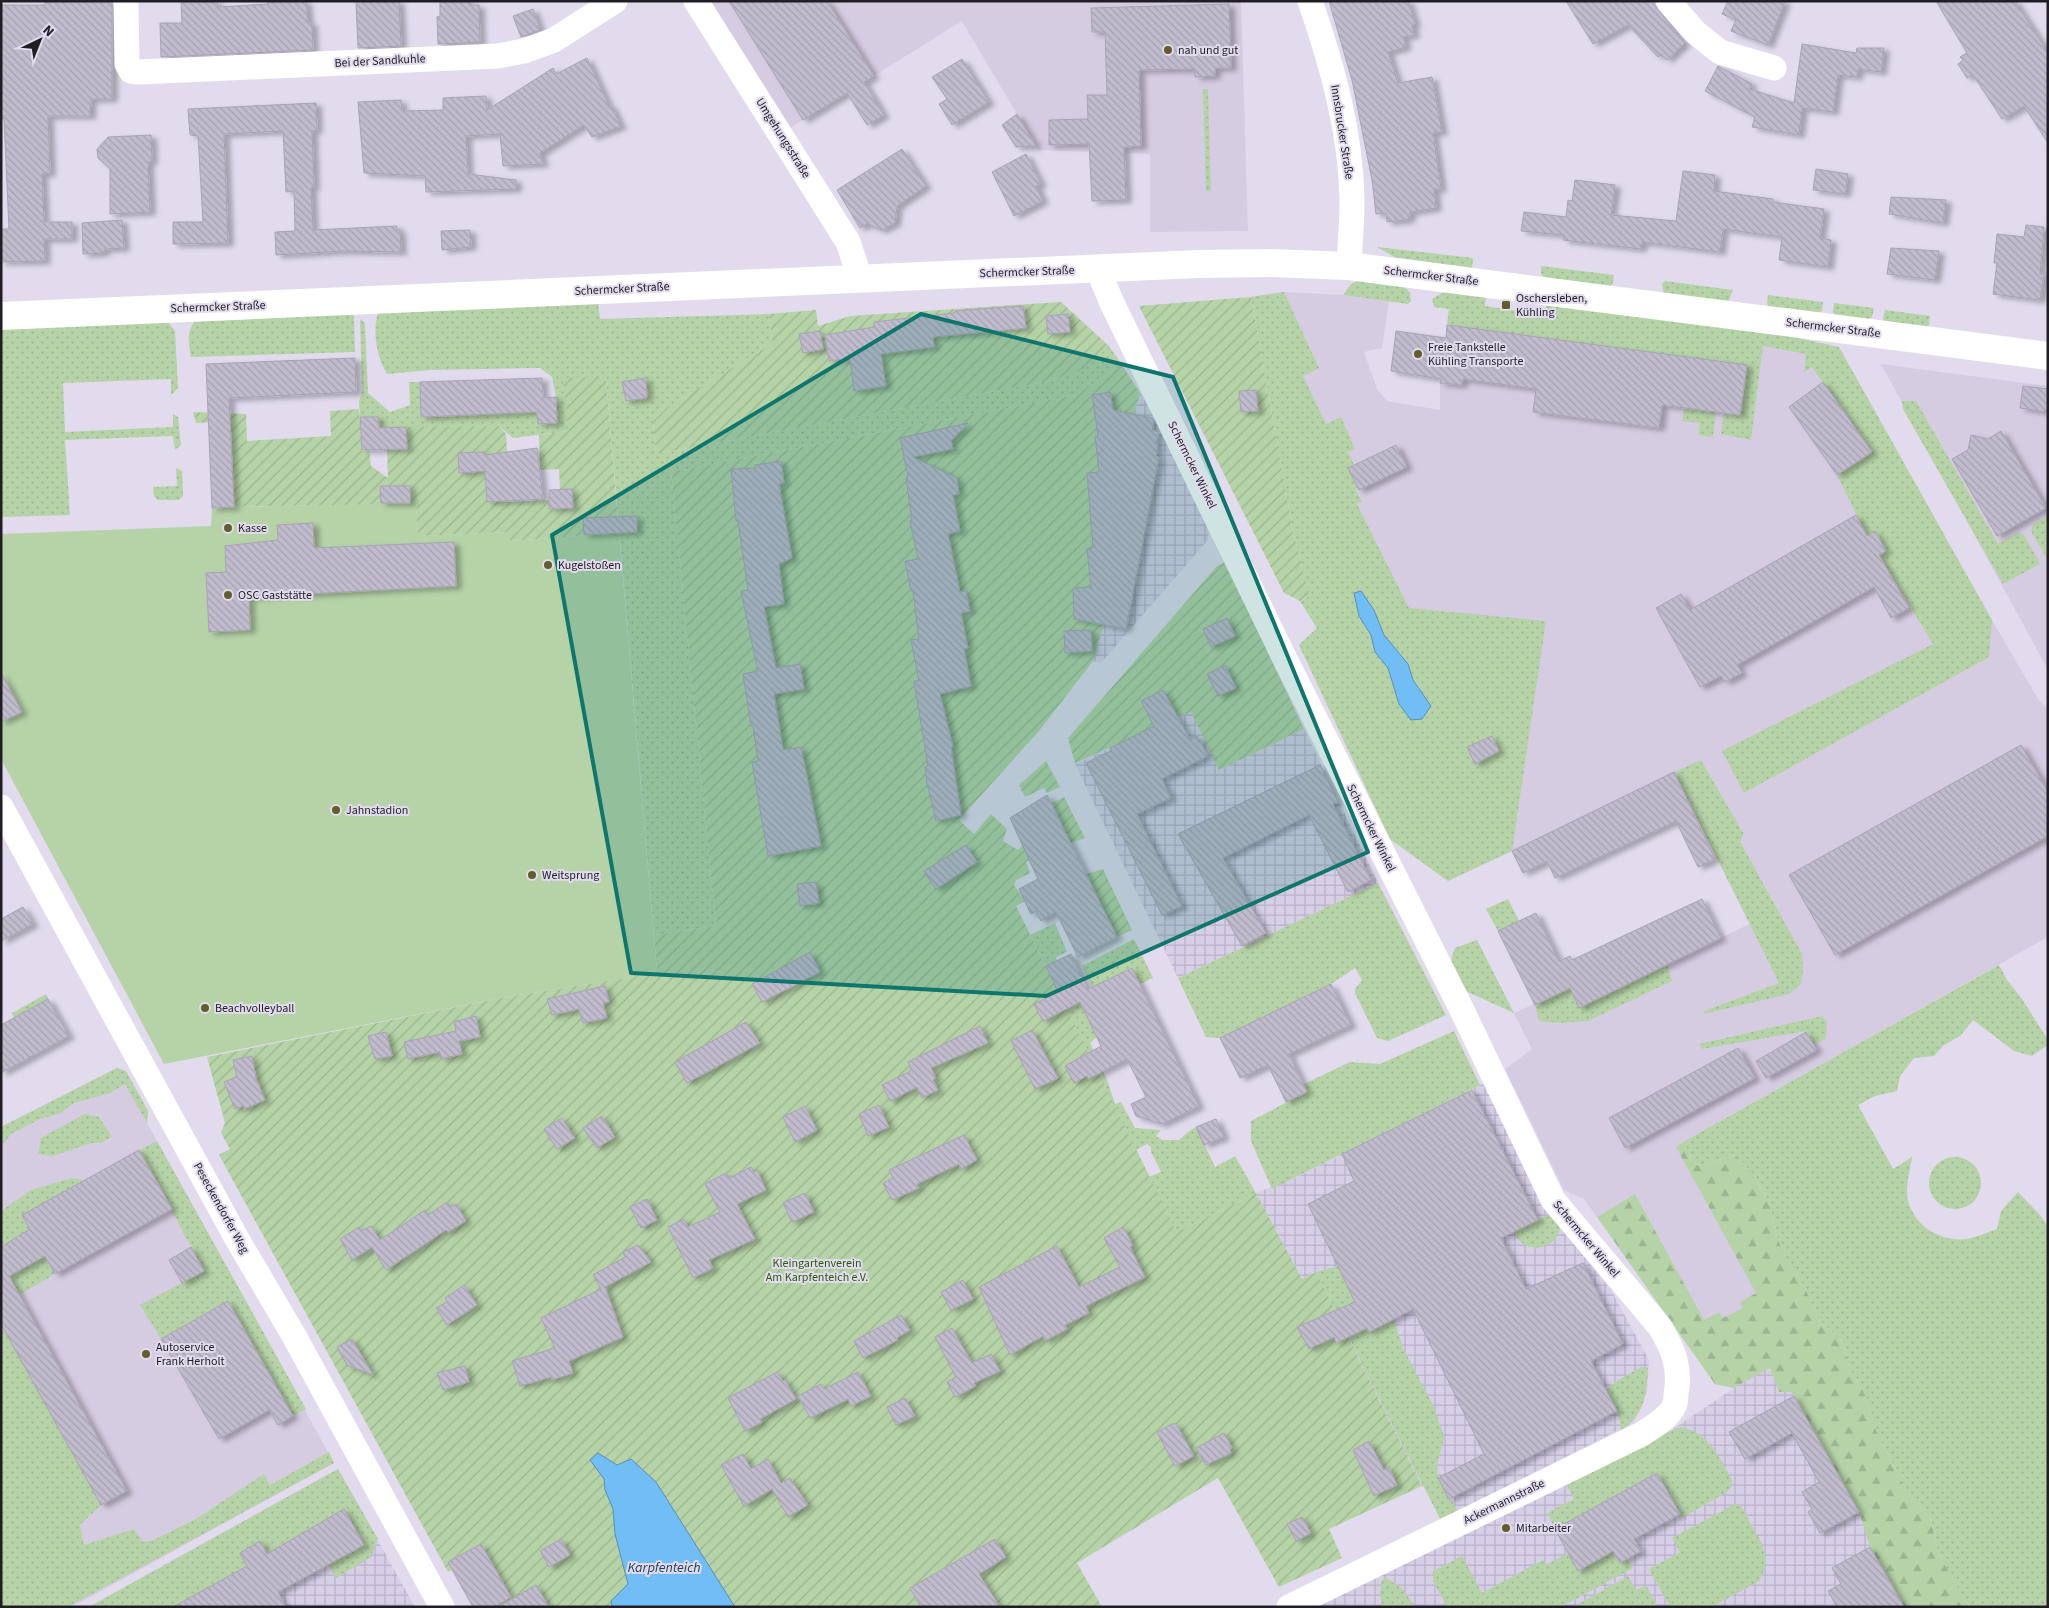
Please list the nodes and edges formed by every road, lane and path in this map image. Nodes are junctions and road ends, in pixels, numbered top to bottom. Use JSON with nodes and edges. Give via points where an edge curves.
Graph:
{"nodes":[{"id":1,"x":126,"y":1,"type":"edge"},
{"id":2,"x":615,"y":1,"type":"edge"},
{"id":3,"x":696,"y":1,"type":"edge"},
{"id":4,"x":1310,"y":1,"type":"edge"},
{"id":5,"x":1668,"y":1,"type":"edge"},
{"id":6,"x":1774,"y":68,"type":"dead end"},
{"id":7,"x":1349,"y":266,"type":"junction"},
{"id":8,"x":1098,"y":269,"type":"junction"},
{"id":9,"x":857,"y":279,"type":"junction"},
{"id":10,"x":1,"y":316,"type":"edge"},
{"id":11,"x":2048,"y":356,"type":"edge"},
{"id":12,"x":1,"y":807,"type":"edge"},
{"id":13,"x":1678,"y":1365,"type":"joint"},
{"id":14,"x":442,"y":1607,"type":"edge"},
{"id":15,"x":1290,"y":1607,"type":"edge"}],
"edges":[{"from":1,"to":2,"type":"street","name":"Bei der Sandkuhle","via":[[127,64],[131,71],[139,72],[498,56],[554,40]]},
{"from":3,"to":9,"type":"street","name":"Umgehungsstraße","via":[[848,242]]},
{"from":4,"to":7,"type":"street","name":"Innsbrucker Straße","via":[[1328,52],[1348,155],[1352,198]]},
{"from":5,"to":6,"type":"street","via":[[1695,32],[1720,52]]},
{"from":7,"to":8,"type":"main road","name":"Schermcker Straße","via":[[1253,263]]},
{"from":7,"to":11,"type":"main road","name":"Schermcker Straße"},
{"from":8,"to":9,"type":"main road","name":"Schermcker Straße"},
{"from":8,"to":13,"type":"street","name":"Schermcker Winkel","via":[[1285,659],[1461,1008],[1553,1200],[1660,1327]]},
{"from":9,"to":10,"type":"main road","name":"Schermcker Straße"},
{"from":12,"to":14,"type":"street","name":"Peseckendorfer Weg"},
{"from":13,"to":15,"type":"street","name":"Ackermannstraße","via":[[1674,1406],[1642,1434]]}]}
